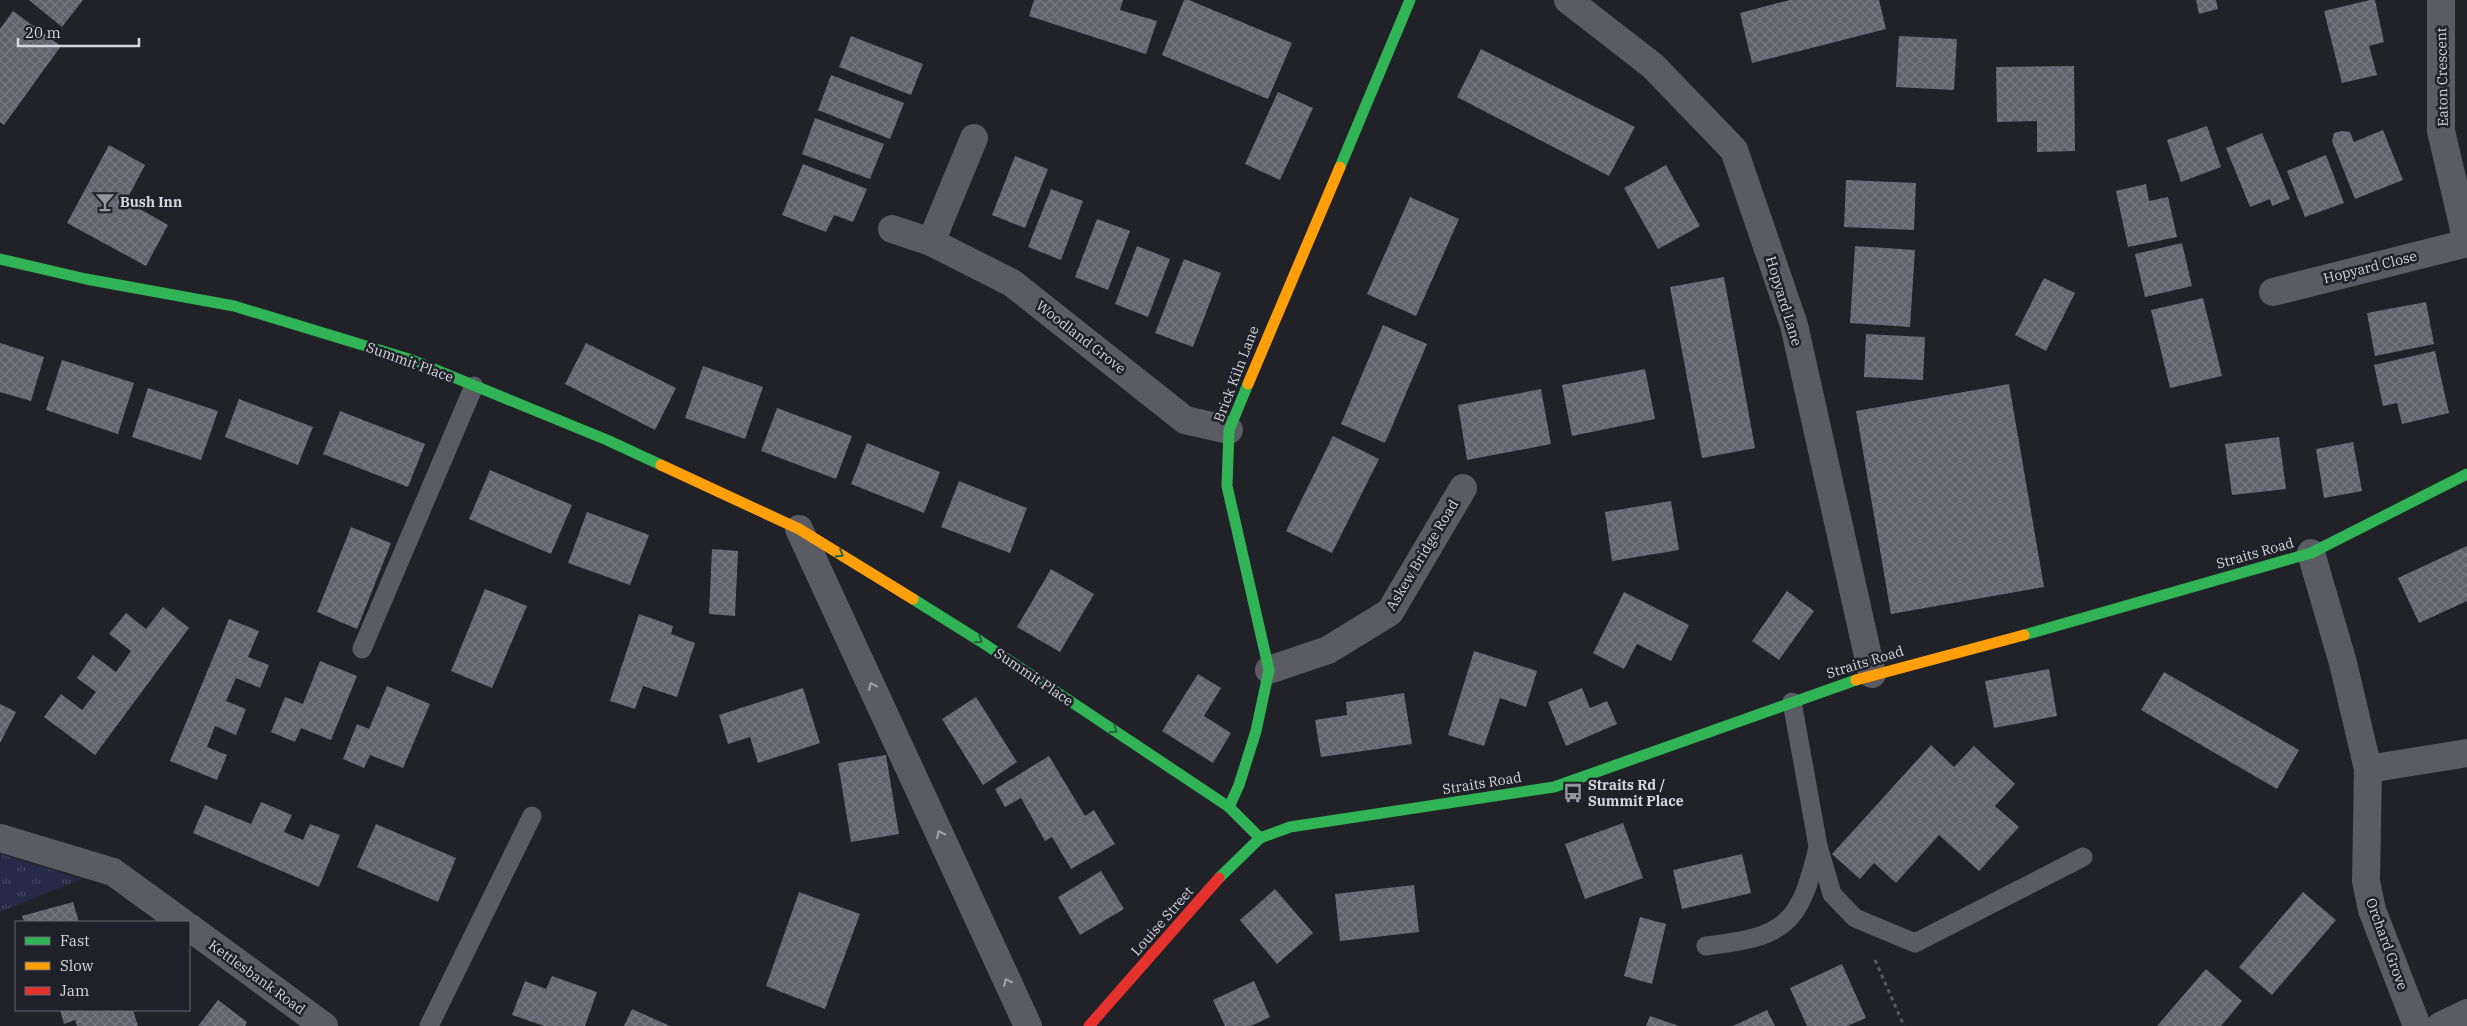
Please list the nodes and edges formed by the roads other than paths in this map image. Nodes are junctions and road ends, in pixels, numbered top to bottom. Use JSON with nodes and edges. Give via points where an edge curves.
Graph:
{"nodes":[{"id":1,"x":1410,"y":0,"type":"edge"},
{"id":2,"x":1568,"y":0,"type":"edge"},
{"id":3,"x":2441,"y":0,"type":"edge"},
{"id":4,"x":974,"y":138,"type":"dead end"},
{"id":5,"x":892,"y":230,"type":"dead end"},
{"id":6,"x":931,"y":242,"type":"junction"},
{"id":7,"x":2467,"y":242,"type":"edge"},
{"id":8,"x":0,"y":259,"type":"edge"},
{"id":9,"x":2273,"y":292,"type":"dead end"},
{"id":10,"x":474,"y":386,"type":"junction"},
{"id":11,"x":1229,"y":430,"type":"junction"},
{"id":12,"x":2467,"y":474,"type":"edge"},
{"id":13,"x":1463,"y":488,"type":"dead end"},
{"id":14,"x":799,"y":528,"type":"junction"},
{"id":15,"x":2311,"y":553,"type":"junction"},
{"id":16,"x":362,"y":649,"type":"dead end"},
{"id":17,"x":1269,"y":670,"type":"junction"},
{"id":18,"x":1872,"y":674,"type":"junction"},
{"id":19,"x":1792,"y":702,"type":"junction"},
{"id":20,"x":2467,"y":753,"type":"edge"},
{"id":21,"x":2368,"y":769,"type":"junction"},
{"id":22,"x":1229,"y":807,"type":"junction"},
{"id":23,"x":532,"y":816,"type":"dead end"},
{"id":24,"x":0,"y":838,"type":"edge"},
{"id":25,"x":1260,"y":838,"type":"junction"},
{"id":26,"x":1818,"y":846,"type":"junction"},
{"id":27,"x":2083,"y":857,"type":"dead end"},
{"id":28,"x":181,"y":921,"type":"edge"},
{"id":29,"x":190,"y":928,"type":"edge"},
{"id":30,"x":1706,"y":946,"type":"dead end"},
{"id":31,"x":2467,"y":1013,"type":"edge"},
{"id":32,"x":324,"y":1026,"type":"edge"},
{"id":33,"x":429,"y":1026,"type":"edge"},
{"id":34,"x":1028,"y":1026,"type":"edge"},
{"id":35,"x":1089,"y":1026,"type":"edge"},
{"id":36,"x":2417,"y":1026,"type":"edge"},
{"id":37,"x":2440,"y":1026,"type":"edge"}],
"edges":[{"from":1,"to":11,"type":"street","name":"Brick Kiln Lane"},
{"from":2,"to":18,"type":"street","name":"Hopyard Lane","via":[[1653,66],[1734,150],[1794,325]]},
{"from":3,"to":7,"type":"street","name":"Eaton Crescent","via":[[2441,131]]},
{"from":4,"to":6,"type":"street"},
{"from":5,"to":6,"type":"street","name":"Woodland Grove"},
{"from":6,"to":11,"type":"street","name":"Woodland Grove","via":[[1012,282],[1185,420]]},
{"from":7,"to":9,"type":"street","name":"Hopyard Close"},
{"from":8,"to":10,"type":"street","name":"Summit Place","via":[[86,279],[234,306],[412,360]]},
{"from":10,"to":14,"type":"street","name":"Summit Place","via":[[607,440]]},
{"from":10,"to":16,"type":"lane"},
{"from":11,"to":17,"type":"street","name":"Brick Kiln Lane","via":[[1227,486]]},
{"from":12,"to":15,"type":"street","name":"Straits Road"},
{"from":13,"to":17,"type":"street","name":"Askew Bridge Road","via":[[1390,612],[1328,650]]},
{"from":14,"to":22,"type":"street","name":"Summit Place","one_way":true,"via":[[980,640]]},
{"from":34,"to":14,"type":"street","one_way":true},
{"from":15,"to":18,"type":"street","name":"Straits Road","via":[[2078,621]]},
{"from":15,"to":21,"type":"street","name":"Orchard Grove"},
{"from":17,"to":22,"type":"street","name":"Brick Kiln Lane","via":[[1256,731]]},
{"from":18,"to":19,"type":"street","name":"Straits Road"},
{"from":19,"to":25,"type":"street","name":"Straits Road","via":[[1554,787],[1290,827]]},
{"from":19,"to":26,"type":"lane"},
{"from":20,"to":21,"type":"street"},
{"from":21,"to":36,"type":"street","name":"Orchard Grove","via":[[2366,881],[2372,910]]},
{"from":22,"to":25,"type":"street","name":"Summit Place"},
{"from":23,"to":33,"type":"lane"},
{"from":24,"to":28,"type":"street","via":[[113,872]]},
{"from":25,"to":35,"type":"street","name":"Louise Street","via":[[1232,863]]},
{"from":26,"to":27,"type":"lane","via":[[1832,894],[1855,918],[1915,943]]},
{"from":26,"to":30,"type":"lane","via":[[1809,884],[1790,918],[1776,930],[1747,941]]},
{"from":29,"to":32,"type":"street","name":"Kettlesbank Road"},
{"from":31,"to":37,"type":"street"}]}
